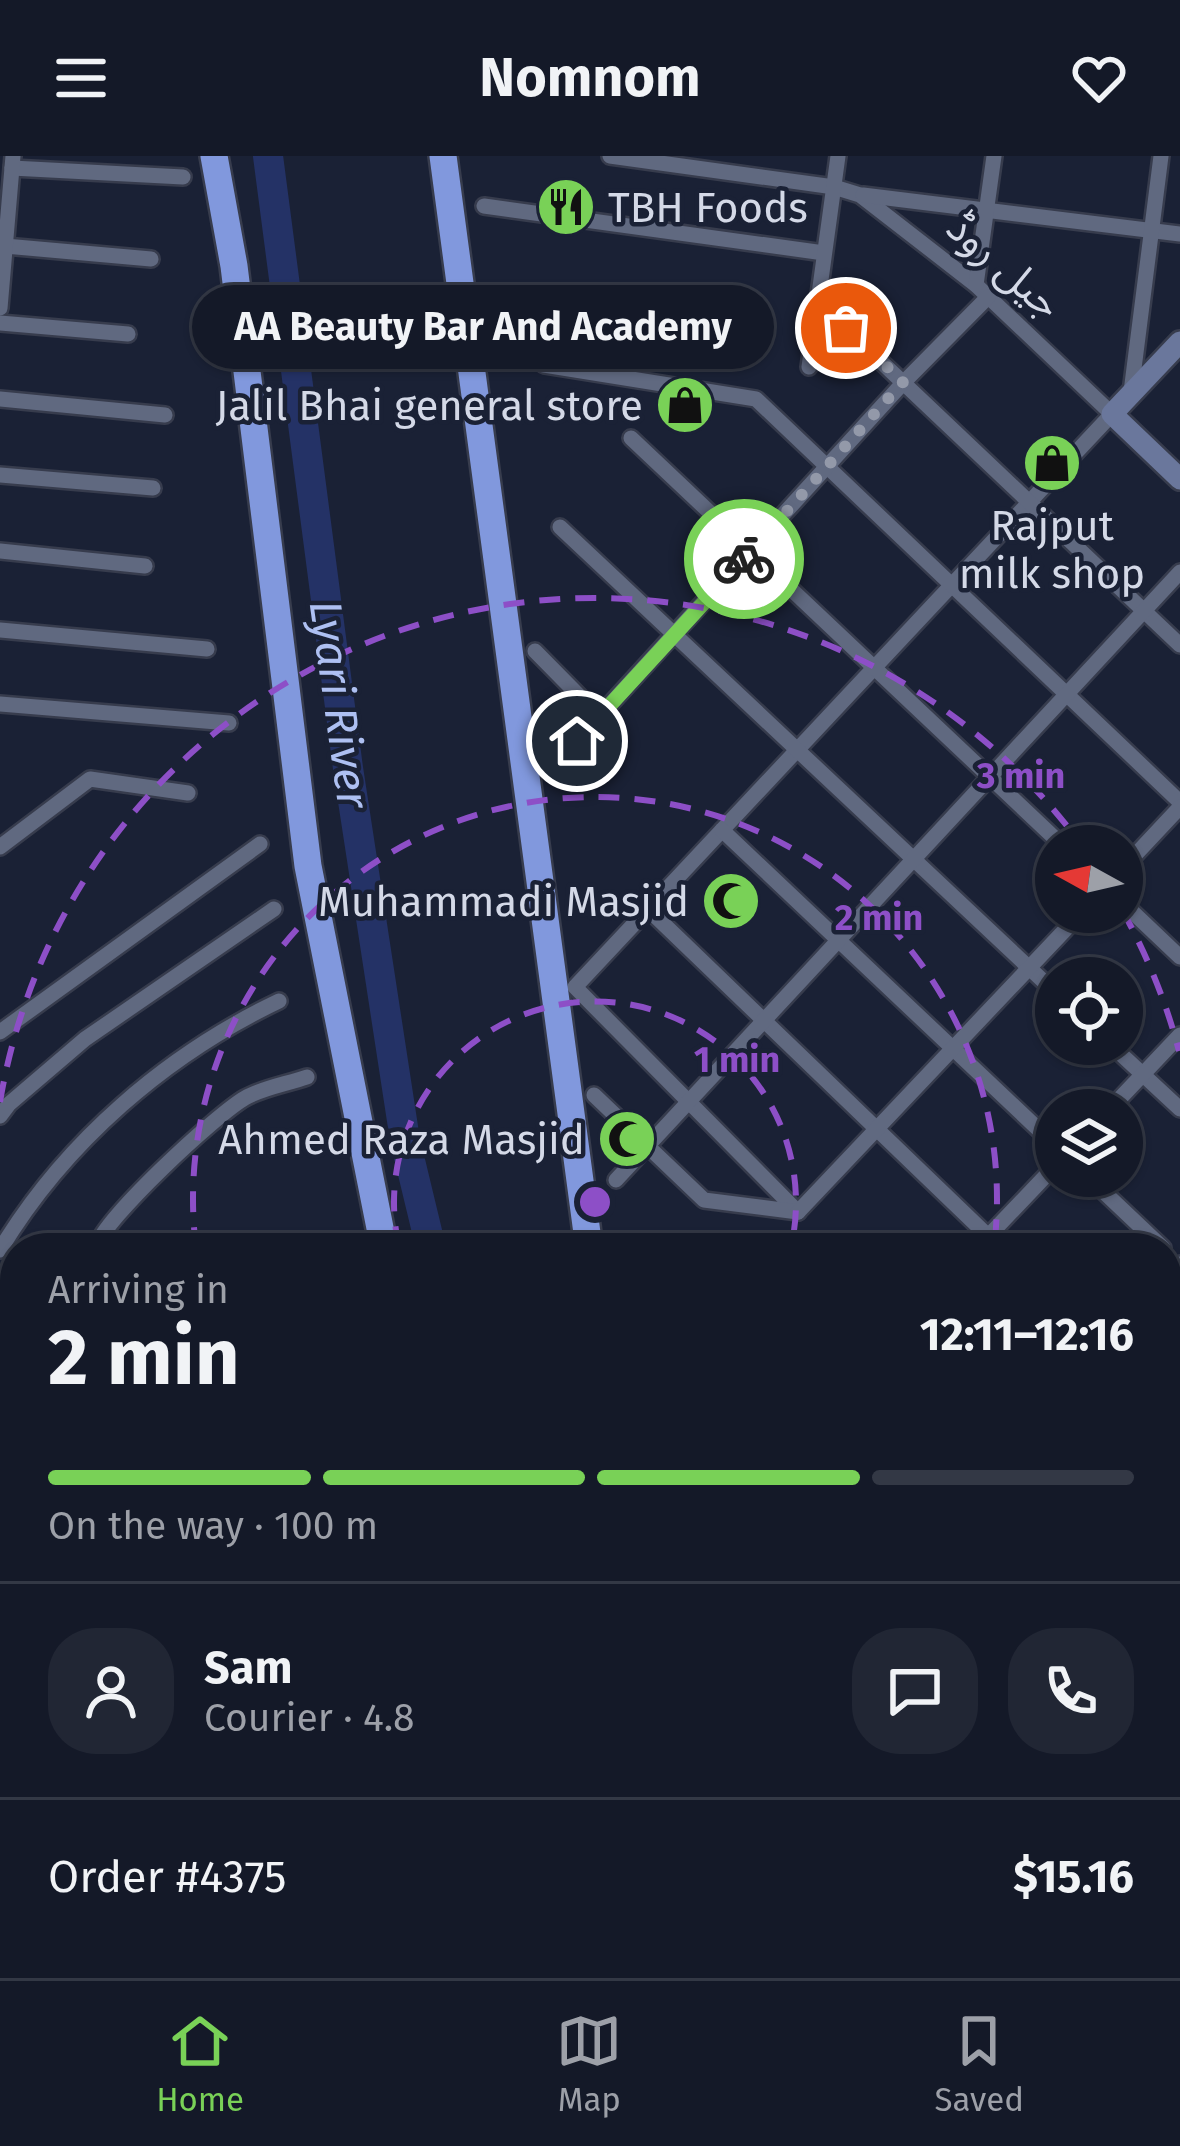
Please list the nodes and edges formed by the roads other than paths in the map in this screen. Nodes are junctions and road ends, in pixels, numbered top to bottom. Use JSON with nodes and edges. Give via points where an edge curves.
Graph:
{"nodes":[{"id":1,"x":214,"y":156,"type":"edge"},
{"id":2,"x":443,"y":156,"type":"edge"},
{"id":3,"x":610,"y":156,"type":"edge"},
{"id":4,"x":838,"y":156,"type":"edge"},
{"id":5,"x":994,"y":156,"type":"edge"},
{"id":6,"x":1161,"y":156,"type":"edge"},
{"id":7,"x":674,"y":161,"type":"edge"},
{"id":8,"x":12,"y":162,"type":"edge"},
{"id":9,"x":183,"y":177,"type":"dead end"},
{"id":10,"x":834,"y":187,"type":"junction"},
{"id":11,"x":860,"y":195,"type":"junction"},
{"id":12,"x":484,"y":206,"type":"dead end"},
{"id":13,"x":986,"y":211,"type":"junction"},
{"id":14,"x":1152,"y":231,"type":"junction"},
{"id":15,"x":1180,"y":234,"type":"edge"},
{"id":16,"x":5,"y":246,"type":"junction"},
{"id":17,"x":824,"y":253,"type":"junction"},
{"id":18,"x":151,"y":259,"type":"dead end"},
{"id":19,"x":982,"y":291,"type":"junction"},
{"id":20,"x":818,"y":302,"type":"junction"},
{"id":21,"x":0,"y":308,"type":"edge"},
{"id":22,"x":0,"y":323,"type":"edge"},
{"id":23,"x":128,"y":334,"type":"dead end"},
{"id":24,"x":1180,"y":342,"type":"edge"},
{"id":25,"x":544,"y":365,"type":"dead end"},
{"id":26,"x":809,"y":367,"type":"dead end"},
{"id":27,"x":903,"y":382,"type":"junction"},
{"id":28,"x":1130,"y":395,"type":"junction"},
{"id":29,"x":0,"y":399,"type":"edge"},
{"id":30,"x":1112,"y":414,"type":"junction"},
{"id":31,"x":165,"y":416,"type":"dead end"},
{"id":32,"x":631,"y":438,"type":"dead end"},
{"id":33,"x":828,"y":467,"type":"junction"},
{"id":34,"x":0,"y":475,"type":"edge"},
{"id":35,"x":1180,"y":479,"type":"edge"},
{"id":36,"x":153,"y":488,"type":"dead end"},
{"id":37,"x":1030,"y":502,"type":"junction"},
{"id":38,"x":560,"y":527,"type":"dead end"},
{"id":39,"x":0,"y":551,"type":"edge"},
{"id":40,"x":751,"y":551,"type":"junction"},
{"id":41,"x":145,"y":566,"type":"dead end"},
{"id":42,"x":1180,"y":572,"type":"edge"},
{"id":43,"x":952,"y":585,"type":"junction"},
{"id":44,"x":1144,"y":611,"type":"junction"},
{"id":45,"x":0,"y":630,"type":"edge"},
{"id":46,"x":673,"y":633,"type":"junction"},
{"id":47,"x":1180,"y":645,"type":"edge"},
{"id":48,"x":207,"y":649,"type":"dead end"},
{"id":49,"x":535,"y":651,"type":"dead end"},
{"id":50,"x":874,"y":668,"type":"junction"},
{"id":51,"x":1066,"y":694,"type":"junction"},
{"id":52,"x":0,"y":704,"type":"edge"},
{"id":53,"x":599,"y":716,"type":"junction"},
{"id":54,"x":229,"y":723,"type":"dead end"},
{"id":55,"x":797,"y":750,"type":"junction"},
{"id":56,"x":554,"y":766,"type":"dead end"},
{"id":57,"x":989,"y":777,"type":"junction"},
{"id":58,"x":188,"y":794,"type":"dead end"},
{"id":59,"x":1180,"y":804,"type":"edge"},
{"id":60,"x":1040,"y":825,"type":"edge"},
{"id":61,"x":722,"y":830,"type":"junction"},
{"id":62,"x":260,"y":844,"type":"dead end"},
{"id":63,"x":1143,"y":845,"type":"edge"},
{"id":64,"x":0,"y":847,"type":"edge"},
{"id":65,"x":913,"y":859,"type":"junction"},
{"id":66,"x":274,"y":909,"type":"dead end"},
{"id":67,"x":649,"y":909,"type":"junction"},
{"id":68,"x":1143,"y":922,"type":"edge"},
{"id":69,"x":1062,"y":933,"type":"edge"},
{"id":70,"x":838,"y":940,"type":"junction"},
{"id":71,"x":1180,"y":957,"type":"edge"},
{"id":72,"x":1029,"y":968,"type":"junction"},
{"id":73,"x":1035,"y":974,"type":"edge"},
{"id":74,"x":279,"y":1001,"type":"dead end"},
{"id":75,"x":764,"y":1020,"type":"junction"},
{"id":76,"x":0,"y":1032,"type":"edge"},
{"id":77,"x":1180,"y":1036,"type":"edge"},
{"id":78,"x":952,"y":1048,"type":"junction"},
{"id":79,"x":1133,"y":1065,"type":"edge"},
{"id":80,"x":1143,"y":1074,"type":"junction"},
{"id":81,"x":307,"y":1077,"type":"dead end"},
{"id":82,"x":1128,"y":1089,"type":"edge"},
{"id":83,"x":594,"y":1095,"type":"dead end"},
{"id":84,"x":690,"y":1099,"type":"junction"},
{"id":85,"x":1180,"y":1109,"type":"edge"},
{"id":86,"x":0,"y":1116,"type":"edge"},
{"id":87,"x":1035,"y":1126,"type":"edge"},
{"id":88,"x":877,"y":1129,"type":"junction"},
{"id":89,"x":648,"y":1144,"type":"junction"},
{"id":90,"x":616,"y":1180,"type":"dead end"},
{"id":91,"x":1035,"y":1187,"type":"edge"},
{"id":92,"x":1109,"y":1197,"type":"edge"},
{"id":93,"x":798,"y":1212,"type":"junction"},
{"id":94,"x":10,"y":1233,"type":"edge"},
{"id":95,"x":100,"y":1233,"type":"edge"},
{"id":96,"x":381,"y":1233,"type":"edge"},
{"id":97,"x":587,"y":1233,"type":"edge"},
{"id":98,"x":975,"y":1233,"type":"edge"},
{"id":99,"x":992,"y":1233,"type":"edge"},
{"id":100,"x":1147,"y":1233,"type":"edge"}],
"edges":[{"from":1,"to":96,"type":"highway","via":[[308,866]]},
{"from":2,"to":97,"type":"highway"},
{"from":3,"to":7,"type":"street","name":"جیل روڈ"},
{"from":4,"to":10,"type":"street"},
{"from":5,"to":13,"type":"street"},
{"from":6,"to":14,"type":"street"},
{"from":7,"to":10,"type":"street","name":"جیل روڈ"},
{"from":8,"to":9,"type":"street"},
{"from":8,"to":16,"type":"street"},
{"from":10,"to":11,"type":"street","name":"جیل روڈ"},
{"from":10,"to":17,"type":"street"},
{"from":11,"to":13,"type":"street"},
{"from":11,"to":19,"type":"street","name":"جیل روڈ"},
{"from":12,"to":17,"type":"street"},
{"from":13,"to":14,"type":"street"},
{"from":13,"to":19,"type":"street"},
{"from":14,"to":15,"type":"street"},
{"from":14,"to":28,"type":"street"},
{"from":16,"to":18,"type":"street"},
{"from":16,"to":21,"type":"street"},
{"from":17,"to":20,"type":"street"},
{"from":19,"to":27,"type":"street"},
{"from":19,"to":30,"type":"street","name":"جیل روڈ"},
{"from":20,"to":26,"type":"street"},
{"from":20,"to":27,"type":"street"},
{"from":22,"to":23,"type":"street"},
{"from":24,"to":28,"type":"street"},
{"from":25,"to":33,"type":"street","via":[[756,399]]},
{"from":27,"to":33,"type":"street"},
{"from":27,"to":37,"type":"street"},
{"from":28,"to":30,"type":"street"},
{"from":29,"to":31,"type":"street"},
{"from":30,"to":35,"type":"street","name":"جیل روڈ"},
{"from":30,"to":37,"type":"street"},
{"from":32,"to":40,"type":"street"},
{"from":33,"to":40,"type":"street"},
{"from":33,"to":43,"type":"street"},
{"from":34,"to":36,"type":"street"},
{"from":37,"to":43,"type":"street"},
{"from":37,"to":44,"type":"street"},
{"from":38,"to":46,"type":"street"},
{"from":39,"to":41,"type":"street"},
{"from":40,"to":46,"type":"street"},
{"from":40,"to":50,"type":"street"},
{"from":42,"to":44,"type":"street"},
{"from":43,"to":50,"type":"street"},
{"from":43,"to":51,"type":"street"},
{"from":44,"to":47,"type":"street"},
{"from":44,"to":51,"type":"street"},
{"from":45,"to":48,"type":"street"},
{"from":46,"to":53,"type":"street"},
{"from":46,"to":55,"type":"street"},
{"from":49,"to":53,"type":"street"},
{"from":50,"to":55,"type":"street"},
{"from":50,"to":57,"type":"street"},
{"from":51,"to":57,"type":"street"},
{"from":51,"to":59,"type":"street"},
{"from":52,"to":54,"type":"street"},
{"from":53,"to":56,"type":"street"},
{"from":55,"to":61,"type":"street"},
{"from":55,"to":65,"type":"street"},
{"from":57,"to":60,"type":"street"},
{"from":57,"to":65,"type":"street"},
{"from":58,"to":64,"type":"street","via":[[90,779]]},
{"from":59,"to":63,"type":"street"},
{"from":61,"to":67,"type":"street"},
{"from":61,"to":70,"type":"street"},
{"from":62,"to":76,"type":"street"},
{"from":65,"to":70,"type":"street"},
{"from":65,"to":72,"type":"street"},
{"from":66,"to":86,"type":"street","via":[[85,1039]]},
{"from":67,"to":75,"type":"street"},
{"from":67,"to":84,"type":"street","via":[[575,987]]},
{"from":68,"to":71,"type":"street"},
{"from":69,"to":72,"type":"street"},
{"from":70,"to":75,"type":"street"},
{"from":70,"to":78,"type":"street"},
{"from":72,"to":73,"type":"street"},
{"from":72,"to":78,"type":"street"},
{"from":74,"to":94,"type":"street","via":[[221,1029],[105,1117]]},
{"from":75,"to":84,"type":"street"},
{"from":75,"to":88,"type":"street"},
{"from":77,"to":80,"type":"street"},
{"from":78,"to":87,"type":"street"},
{"from":78,"to":88,"type":"street"},
{"from":79,"to":80,"type":"street"},
{"from":80,"to":82,"type":"street"},
{"from":80,"to":85,"type":"street"},
{"from":81,"to":95,"type":"street","via":[[245,1097]]},
{"from":83,"to":89,"type":"street"},
{"from":84,"to":89,"type":"street"},
{"from":84,"to":93,"type":"street"},
{"from":88,"to":93,"type":"street"},
{"from":88,"to":98,"type":"street"},
{"from":89,"to":90,"type":"street"},
{"from":89,"to":93,"type":"street","via":[[704,1200]]},
{"from":91,"to":99,"type":"street"},
{"from":92,"to":100,"type":"street"}]}
